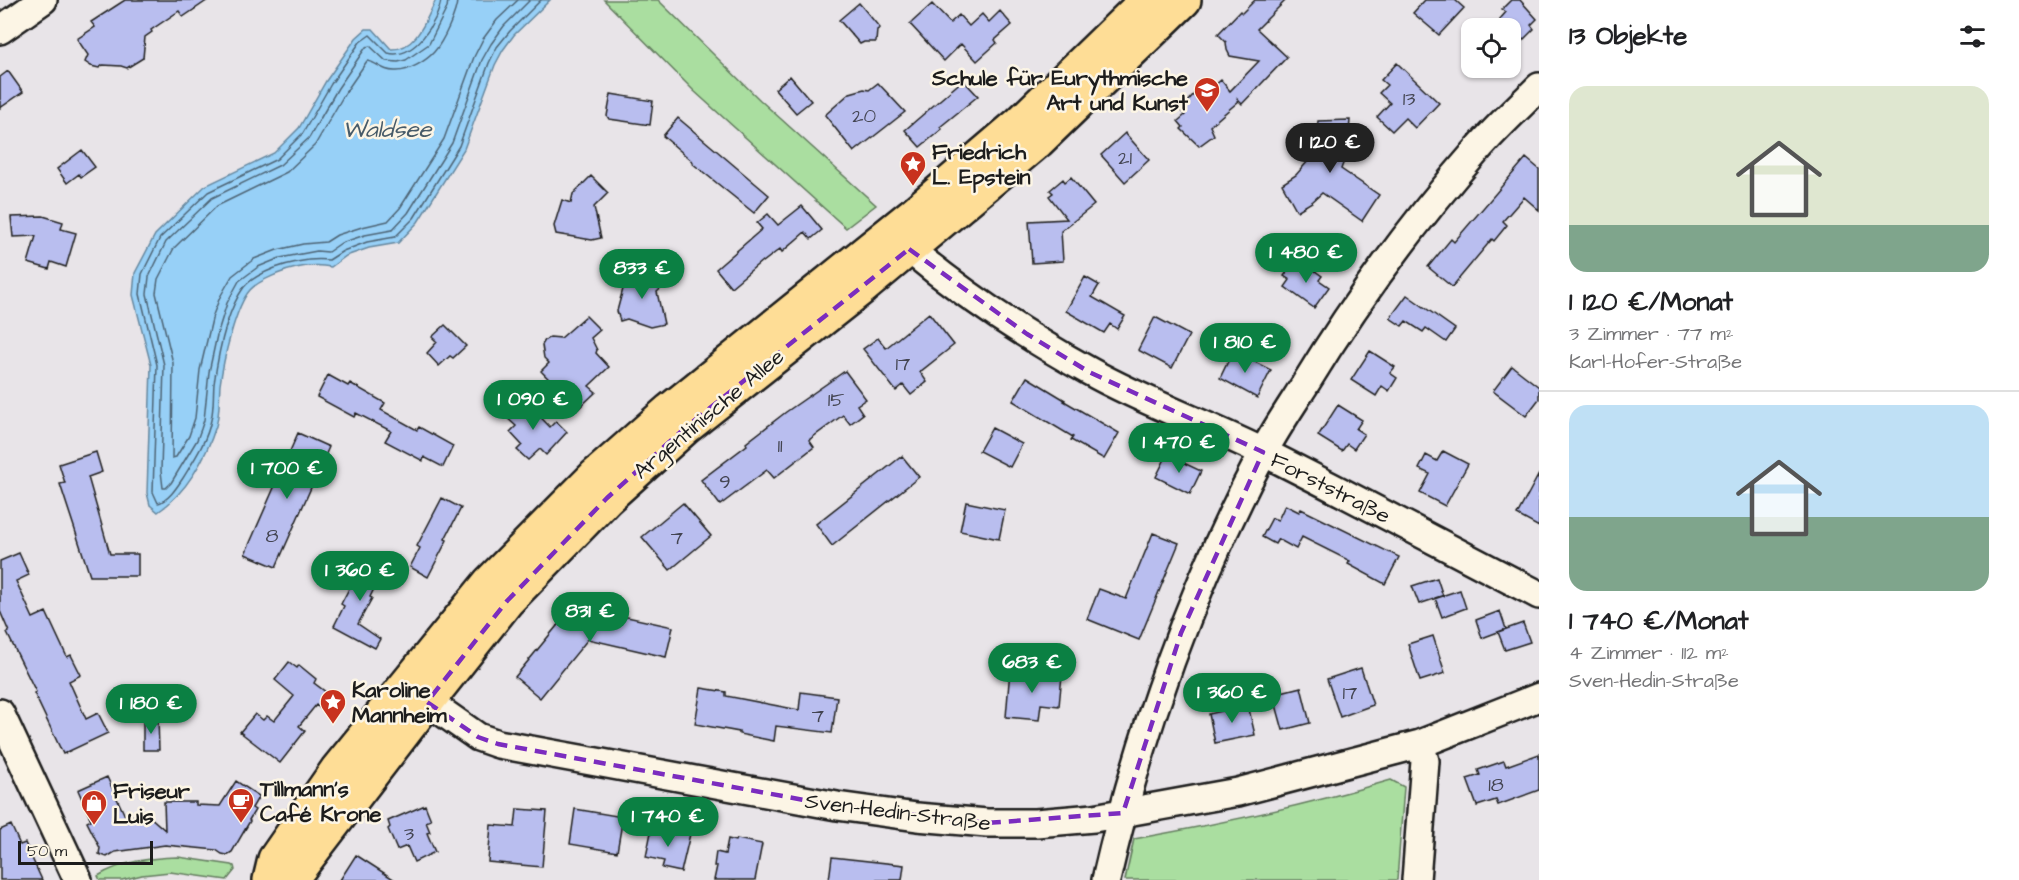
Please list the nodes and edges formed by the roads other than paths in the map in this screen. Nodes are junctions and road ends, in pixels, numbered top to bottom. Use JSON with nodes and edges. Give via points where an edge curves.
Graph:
{"nodes":[{"id":1,"x":43,"y":0,"type":"edge"},
{"id":2,"x":1147,"y":0,"type":"edge"},
{"id":3,"x":1184,"y":0,"type":"edge"},
{"id":4,"x":0,"y":30,"type":"edge"},
{"id":5,"x":1539,"y":87,"type":"edge"},
{"id":6,"x":909,"y":249,"type":"junction"},
{"id":7,"x":1263,"y":452,"type":"junction"},
{"id":8,"x":1539,"y":595,"type":"edge"},
{"id":9,"x":416,"y":694,"type":"junction"},
{"id":10,"x":1539,"y":697,"type":"edge"},
{"id":11,"x":0,"y":713,"type":"edge"},
{"id":12,"x":1420,"y":744,"type":"junction"},
{"id":13,"x":1123,"y":813,"type":"junction"},
{"id":14,"x":78,"y":880,"type":"edge"},
{"id":15,"x":270,"y":880,"type":"edge"},
{"id":16,"x":288,"y":880,"type":"edge"},
{"id":17,"x":1107,"y":880,"type":"edge"},
{"id":18,"x":1416,"y":880,"type":"edge"}],
"edges":[{"from":1,"to":4,"type":"street"},
{"from":2,"to":9,"type":"main road","name":"Argentinische Allee","via":[[1020,123],[594,477],[490,582]]},
{"from":3,"to":6,"type":"main road","name":"Argentinische Allee","via":[[1038,141]]},
{"from":5,"to":7,"type":"street","via":[[1479,147],[1405,237],[1331,341]]},
{"from":6,"to":7,"type":"street","name":"Forststraße","via":[[1027,334],[1089,372]]},
{"from":6,"to":9,"type":"main road","name":"Argentinische Allee","via":[[686,427],[607,498]]},
{"from":7,"to":8,"type":"street","name":"Forststraße"},
{"from":7,"to":13,"type":"street","via":[[1181,633]]},
{"from":9,"to":13,"type":"street","name":"Sven-Hedin-Straße","via":[[478,737],[498,744],[837,806],[987,824]]},
{"from":9,"to":15,"type":"main road","name":"Argentinische Allee","via":[[337,770],[275,859]]},
{"from":9,"to":16,"type":"main road","name":"Argentinische Allee"},
{"from":10,"to":12,"type":"street","name":"Sven-Hedin-Straße"},
{"from":11,"to":14,"type":"street"},
{"from":12,"to":13,"type":"street","name":"Sven-Hedin-Straße","via":[[1238,792]]},
{"from":12,"to":18,"type":"street","via":[[1425,761]]},
{"from":13,"to":17,"type":"street"}]}
